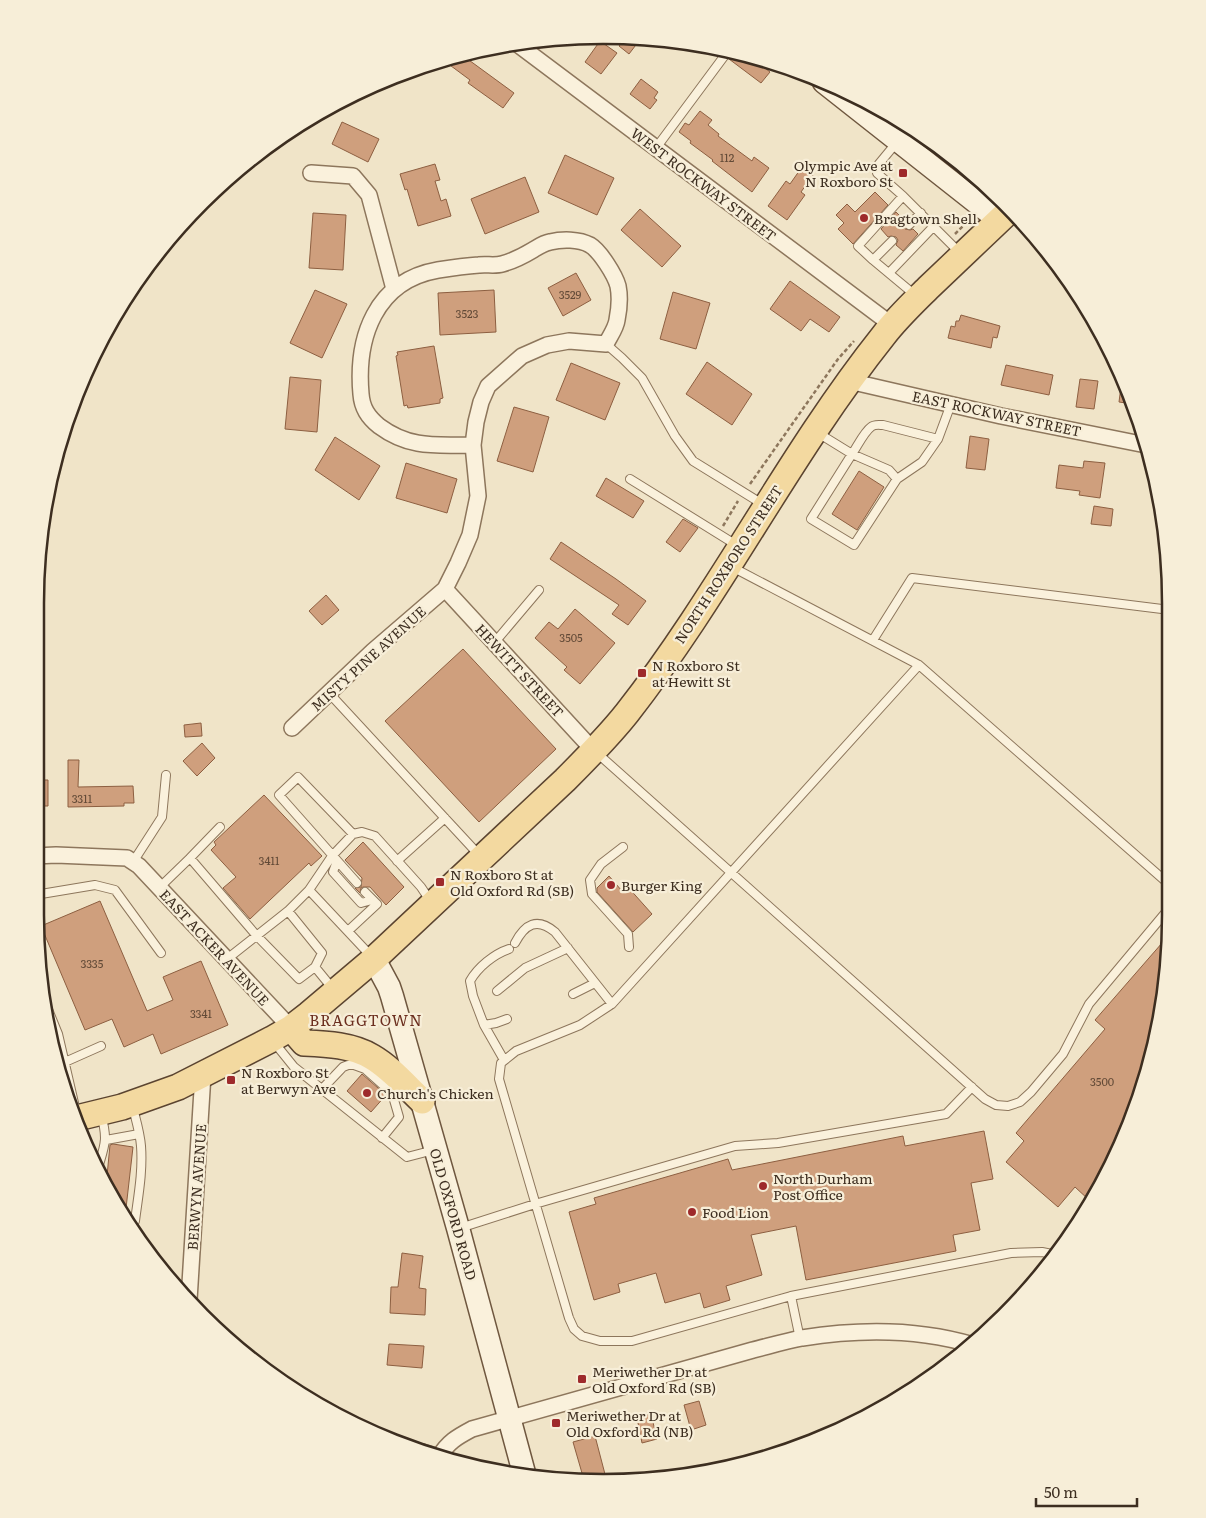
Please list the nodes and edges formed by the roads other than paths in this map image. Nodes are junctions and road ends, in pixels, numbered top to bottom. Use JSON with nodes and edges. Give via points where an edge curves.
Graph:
{"nodes":[{"id":1,"x":525,"y":50,"type":"edge"},
{"id":2,"x":724,"y":57,"type":"edge"},
{"id":3,"x":865,"y":109,"type":"edge"},
{"id":4,"x":898,"y":140,"type":"junction"},
{"id":5,"x":656,"y":148,"type":"junction"},
{"id":6,"x":311,"y":173,"type":"dead end"},
{"id":7,"x":903,"y":196,"type":"junction"},
{"id":8,"x":920,"y":213,"type":"junction"},
{"id":9,"x":1004,"y":214,"type":"edge"},
{"id":10,"x":1005,"y":215,"type":"edge"},
{"id":11,"x":909,"y":225,"type":"dead end"},
{"id":12,"x":934,"y":226,"type":"junction"},
{"id":13,"x":892,"y":241,"type":"dead end"},
{"id":14,"x":962,"y":255,"type":"junction"},
{"id":15,"x":873,"y":260,"type":"junction"},
{"id":16,"x":889,"y":273,"type":"junction"},
{"id":17,"x":394,"y":288,"type":"junction"},
{"id":18,"x":918,"y":298,"type":"junction"},
{"id":19,"x":892,"y":325,"type":"junction"},
{"id":20,"x":606,"y":344,"type":"junction"},
{"id":21,"x":849,"y":381,"type":"junction"},
{"id":22,"x":950,"y":404,"type":"junction"},
{"id":23,"x":814,"y":430,"type":"junction"},
{"id":24,"x":938,"y":439,"type":"junction"},
{"id":25,"x":1139,"y":444,"type":"edge"},
{"id":26,"x":473,"y":446,"type":"junction"},
{"id":27,"x":852,"y":454,"type":"junction"},
{"id":28,"x":897,"y":478,"type":"junction"},
{"id":29,"x":630,"y":479,"type":"dead end"},
{"id":30,"x":766,"y":506,"type":"junction"},
{"id":31,"x":734,"y":556,"type":"junction"},
{"id":32,"x":445,"y":589,"type":"junction"},
{"id":33,"x":539,"y":590,"type":"dead end"},
{"id":34,"x":1162,"y":609,"type":"edge"},
{"id":35,"x":873,"y":640,"type":"junction"},
{"id":36,"x":495,"y":642,"type":"junction"},
{"id":37,"x":919,"y":665,"type":"junction"},
{"id":38,"x":329,"y":693,"type":"junction"},
{"id":39,"x":292,"y":728,"type":"dead end"},
{"id":40,"x":594,"y":751,"type":"junction"},
{"id":41,"x":166,"y":775,"type":"dead end"},
{"id":42,"x":445,"y":818,"type":"junction"},
{"id":43,"x":220,"y":827,"type":"dead end"},
{"id":44,"x":353,"y":834,"type":"junction"},
{"id":45,"x":623,"y":847,"type":"dead end"},
{"id":46,"x":44,"y":856,"type":"edge"},
{"id":47,"x":190,"y":858,"type":"junction"},
{"id":48,"x":334,"y":858,"type":"junction"},
{"id":49,"x":482,"y":858,"type":"junction"},
{"id":50,"x":397,"y":861,"type":"junction"},
{"id":51,"x":136,"y":864,"type":"junction"},
{"id":52,"x":731,"y":872,"type":"junction"},
{"id":53,"x":1162,"y":878,"type":"edge"},
{"id":54,"x":357,"y":883,"type":"dead end"},
{"id":55,"x":159,"y":888,"type":"junction"},
{"id":56,"x":309,"y":890,"type":"junction"},
{"id":57,"x":366,"y":892,"type":"dead end"},
{"id":58,"x":44,"y":893,"type":"edge"},
{"id":59,"x":372,"y":900,"type":"junction"},
{"id":60,"x":433,"y":904,"type":"junction"},
{"id":61,"x":288,"y":911,"type":"junction"},
{"id":62,"x":1162,"y":917,"type":"edge"},
{"id":63,"x":348,"y":931,"type":"junction"},
{"id":64,"x":256,"y":935,"type":"junction"},
{"id":65,"x":513,"y":940,"type":"dead end"},
{"id":66,"x":506,"y":946,"type":"dead end"},
{"id":67,"x":630,"y":947,"type":"dead end"},
{"id":68,"x":568,"y":948,"type":"junction"},
{"id":69,"x":162,"y":953,"type":"dead end"},
{"id":70,"x":227,"y":959,"type":"junction"},
{"id":71,"x":374,"y":959,"type":"junction"},
{"id":72,"x":314,"y":967,"type":"junction"},
{"id":73,"x":595,"y":983,"type":"junction"},
{"id":74,"x":336,"y":992,"type":"junction"},
{"id":75,"x":496,"y":992,"type":"dead end"},
{"id":76,"x":573,"y":994,"type":"dead end"},
{"id":77,"x":612,"y":1004,"type":"junction"},
{"id":78,"x":507,"y":1019,"type":"dead end"},
{"id":79,"x":484,"y":1025,"type":"junction"},
{"id":80,"x":282,"y":1033,"type":"junction"},
{"id":81,"x":101,"y":1046,"type":"dead end"},
{"id":82,"x":60,"y":1048,"type":"edge"},
{"id":83,"x":504,"y":1060,"type":"junction"},
{"id":84,"x":65,"y":1062,"type":"junction"},
{"id":85,"x":203,"y":1074,"type":"junction"},
{"id":86,"x":972,"y":1087,"type":"junction"},
{"id":87,"x":322,"y":1089,"type":"junction"},
{"id":88,"x":422,"y":1101,"type":"junction"},
{"id":89,"x":132,"y":1104,"type":"junction"},
{"id":90,"x":85,"y":1116,"type":"edge"},
{"id":91,"x":139,"y":1134,"type":"junction"},
{"id":92,"x":382,"y":1138,"type":"junction"},
{"id":93,"x":106,"y":1140,"type":"junction"},
{"id":94,"x":436,"y":1149,"type":"junction"},
{"id":95,"x":100,"y":1160,"type":"edge"},
{"id":96,"x":535,"y":1204,"type":"junction"},
{"id":97,"x":135,"y":1221,"type":"edge"},
{"id":98,"x":458,"y":1228,"type":"junction"},
{"id":99,"x":1048,"y":1253,"type":"edge"},
{"id":100,"x":190,"y":1291,"type":"edge"},
{"id":101,"x":790,"y":1296,"type":"junction"},
{"id":102,"x":800,"y":1338,"type":"junction"},
{"id":103,"x":963,"y":1343,"type":"edge"},
{"id":104,"x":510,"y":1418,"type":"junction"},
{"id":105,"x":443,"y":1451,"type":"edge"},
{"id":106,"x":523,"y":1468,"type":"edge"}],
"edges":[{"from":1,"to":5,"type":"street","name":"WEST ROCKWAY STREET"},
{"from":2,"to":5,"type":"lane"},
{"from":3,"to":4,"type":"street"},
{"from":4,"to":7,"type":"lane","via":[[878,164],[878,173]]},
{"from":4,"to":9,"type":"street"},
{"from":5,"to":19,"type":"street","name":"WEST ROCKWAY STREET"},
{"from":6,"to":17,"type":"street","via":[[353,176],[369,195]]},
{"from":7,"to":8,"type":"lane"},
{"from":7,"to":15,"type":"lane","via":[[858,246]]},
{"from":8,"to":11,"type":"lane"},
{"from":8,"to":12,"type":"lane"},
{"from":10,"to":14,"type":"main road","name":"NORTH ROXBORO STREET"},
{"from":12,"to":14,"type":"lane"},
{"from":12,"to":16,"type":"lane"},
{"from":13,"to":15,"type":"lane"},
{"from":14,"to":18,"type":"main road","name":"NORTH ROXBORO STREET"},
{"from":15,"to":16,"type":"lane"},
{"from":16,"to":18,"type":"lane"},
{"from":17,"to":20,"type":"street","via":[[410,278],[436,270],[501,264],[548,242],[571,240],[590,245],[602,257],[618,284],[617,321]]},
{"from":17,"to":26,"type":"street","via":[[377,308],[365,338],[360,371],[361,397],[368,417],[391,435],[412,443]]},
{"from":18,"to":19,"type":"main road","name":"NORTH ROXBORO STREET"},
{"from":19,"to":21,"type":"main road","name":"NORTH ROXBORO STREET"},
{"from":20,"to":26,"type":"street","via":[[569,341],[547,345],[522,356],[488,386],[476,422]]},
{"from":20,"to":30,"type":"lane","via":[[642,378],[693,461]]},
{"from":21,"to":22,"type":"street","name":"EAST ROCKWAY STREET"},
{"from":21,"to":23,"type":"main road","name":"NORTH ROXBORO STREET"},
{"from":22,"to":24,"type":"lane"},
{"from":22,"to":25,"type":"street","name":"EAST ROCKWAY STREET"},
{"from":23,"to":27,"type":"lane"},
{"from":23,"to":30,"type":"main road","name":"NORTH ROXBORO STREET"},
{"from":24,"to":27,"type":"lane","via":[[876,424],[871,426]]},
{"from":24,"to":28,"type":"lane","via":[[922,462]]},
{"from":26,"to":32,"type":"street","via":[[478,496],[470,535]]},
{"from":27,"to":28,"type":"lane","via":[[889,470]]},
{"from":27,"to":28,"type":"lane","via":[[811,519],[854,545]]},
{"from":29,"to":31,"type":"lane","via":[[718,533]]},
{"from":30,"to":31,"type":"main road","name":"NORTH ROXBORO STREET"},
{"from":31,"to":35,"type":"lane"},
{"from":31,"to":40,"type":"main road","name":"NORTH ROXBORO STREET","via":[[653,677]]},
{"from":32,"to":36,"type":"street","name":"HEWITT STREET"},
{"from":32,"to":38,"type":"street","name":"MISTY PINE AVENUE"},
{"from":33,"to":36,"type":"lane"},
{"from":34,"to":35,"type":"lane","via":[[912,578]]},
{"from":35,"to":37,"type":"lane"},
{"from":36,"to":40,"type":"street","name":"HEWITT STREET"},
{"from":37,"to":52,"type":"lane"},
{"from":37,"to":53,"type":"lane"},
{"from":38,"to":39,"type":"street","name":"MISTY PINE AVENUE"},
{"from":38,"to":42,"type":"lane"},
{"from":40,"to":49,"type":"main road","name":"NORTH ROXBORO STREET"},
{"from":40,"to":52,"type":"lane"},
{"from":41,"to":51,"type":"lane","via":[[162,817]]},
{"from":42,"to":49,"type":"lane"},
{"from":42,"to":50,"type":"lane"},
{"from":43,"to":47,"type":"lane"},
{"from":44,"to":48,"type":"lane"},
{"from":44,"to":48,"type":"lane","via":[[298,777],[279,795]]},
{"from":44,"to":50,"type":"lane","via":[[362,832],[374,836]]},
{"from":45,"to":67,"type":"lane","via":[[601,864],[590,880],[592,894],[628,934]]},
{"from":46,"to":51,"type":"street","via":[[127,858]]},
{"from":47,"to":55,"type":"lane"},
{"from":47,"to":64,"type":"lane"},
{"from":48,"to":54,"type":"lane"},
{"from":48,"to":56,"type":"lane"},
{"from":48,"to":59,"type":"lane","via":[[333,872],[344,885],[361,903]]},
{"from":49,"to":60,"type":"main road","name":"NORTH ROXBORO STREET"},
{"from":50,"to":60,"type":"lane"},
{"from":51,"to":55,"type":"street","name":"EAST ACKER AVENUE"},
{"from":52,"to":77,"type":"lane"},
{"from":52,"to":86,"type":"lane"},
{"from":55,"to":70,"type":"street","name":"EAST ACKER AVENUE"},
{"from":56,"to":61,"type":"lane"},
{"from":56,"to":63,"type":"lane"},
{"from":57,"to":59,"type":"lane"},
{"from":58,"to":69,"type":"lane","via":[[95,884],[115,890]]},
{"from":59,"to":63,"type":"lane","via":[[377,904]]},
{"from":60,"to":71,"type":"main road","name":"NORTH ROXBORO STREET"},
{"from":61,"to":64,"type":"lane"},
{"from":61,"to":72,"type":"lane","via":[[322,953]]},
{"from":62,"to":86,"type":"lane","via":[[1089,1004],[1063,1054],[1020,1102],[996,1105]]},
{"from":63,"to":71,"type":"lane"},
{"from":64,"to":70,"type":"lane"},
{"from":64,"to":72,"type":"lane","via":[[299,979]]},
{"from":65,"to":68,"type":"lane","via":[[529,925],[543,924],[555,932]]},
{"from":66,"to":79,"type":"lane","via":[[470,981],[472,996]]},
{"from":68,"to":73,"type":"lane"},
{"from":68,"to":75,"type":"lane","via":[[525,968]]},
{"from":70,"to":80,"type":"street","name":"EAST ACKER AVENUE"},
{"from":71,"to":74,"type":"main road","name":"NORTH ROXBORO STREET"},
{"from":71,"to":88,"type":"street","name":"OLD OXFORD ROAD","via":[[389,986]]},
{"from":72,"to":74,"type":"lane"},
{"from":73,"to":76,"type":"lane"},
{"from":73,"to":77,"type":"lane"},
{"from":74,"to":80,"type":"main road","name":"NORTH ROXBORO STREET"},
{"from":77,"to":83,"type":"lane","via":[[580,1026],[516,1051]]},
{"from":78,"to":79,"type":"lane"},
{"from":79,"to":83,"type":"lane"},
{"from":80,"to":85,"type":"main road","name":"NORTH ROXBORO STREET"},
{"from":80,"to":87,"type":"lane","via":[[294,1067]]},
{"from":80,"to":88,"type":"main road","via":[[304,1043],[340,1046],[370,1056]]},
{"from":81,"to":84,"type":"lane"},
{"from":82,"to":84,"type":"lane"},
{"from":83,"to":96,"type":"lane","via":[[499,1079]]},
{"from":84,"to":90,"type":"lane"},
{"from":85,"to":89,"type":"main road","name":"NORTH ROXBORO STREET"},
{"from":85,"to":100,"type":"street","name":"BERWYN AVENUE"},
{"from":86,"to":96,"type":"lane","via":[[946,1114],[778,1144],[734,1146]]},
{"from":87,"to":92,"type":"lane"},
{"from":87,"to":92,"type":"lane","via":[[343,1067],[354,1065],[365,1070],[392,1093],[399,1117]]},
{"from":88,"to":94,"type":"street","name":"OLD OXFORD ROAD"},
{"from":89,"to":90,"type":"main road","name":"NORTH ROXBORO STREET"},
{"from":89,"to":91,"type":"lane"},
{"from":90,"to":93,"type":"lane","via":[[106,1132]]},
{"from":91,"to":93,"type":"lane"},
{"from":91,"to":97,"type":"lane","via":[[140,1184]]},
{"from":92,"to":94,"type":"lane","via":[[407,1157]]},
{"from":93,"to":95,"type":"lane"},
{"from":94,"to":98,"type":"street","name":"OLD OXFORD ROAD"},
{"from":96,"to":98,"type":"lane"},
{"from":96,"to":101,"type":"lane","via":[[569,1318],[582,1336],[600,1341],[632,1341]]},
{"from":98,"to":104,"type":"street","name":"OLD OXFORD ROAD"},
{"from":99,"to":101,"type":"lane","via":[[1011,1253]]},
{"from":101,"to":102,"type":"lane"},
{"from":102,"to":103,"type":"street","via":[[888,1332]]},
{"from":102,"to":104,"type":"street"},
{"from":104,"to":105,"type":"street","via":[[472,1429],[454,1439]]},
{"from":104,"to":106,"type":"street","name":"OLD OXFORD ROAD"}]}
